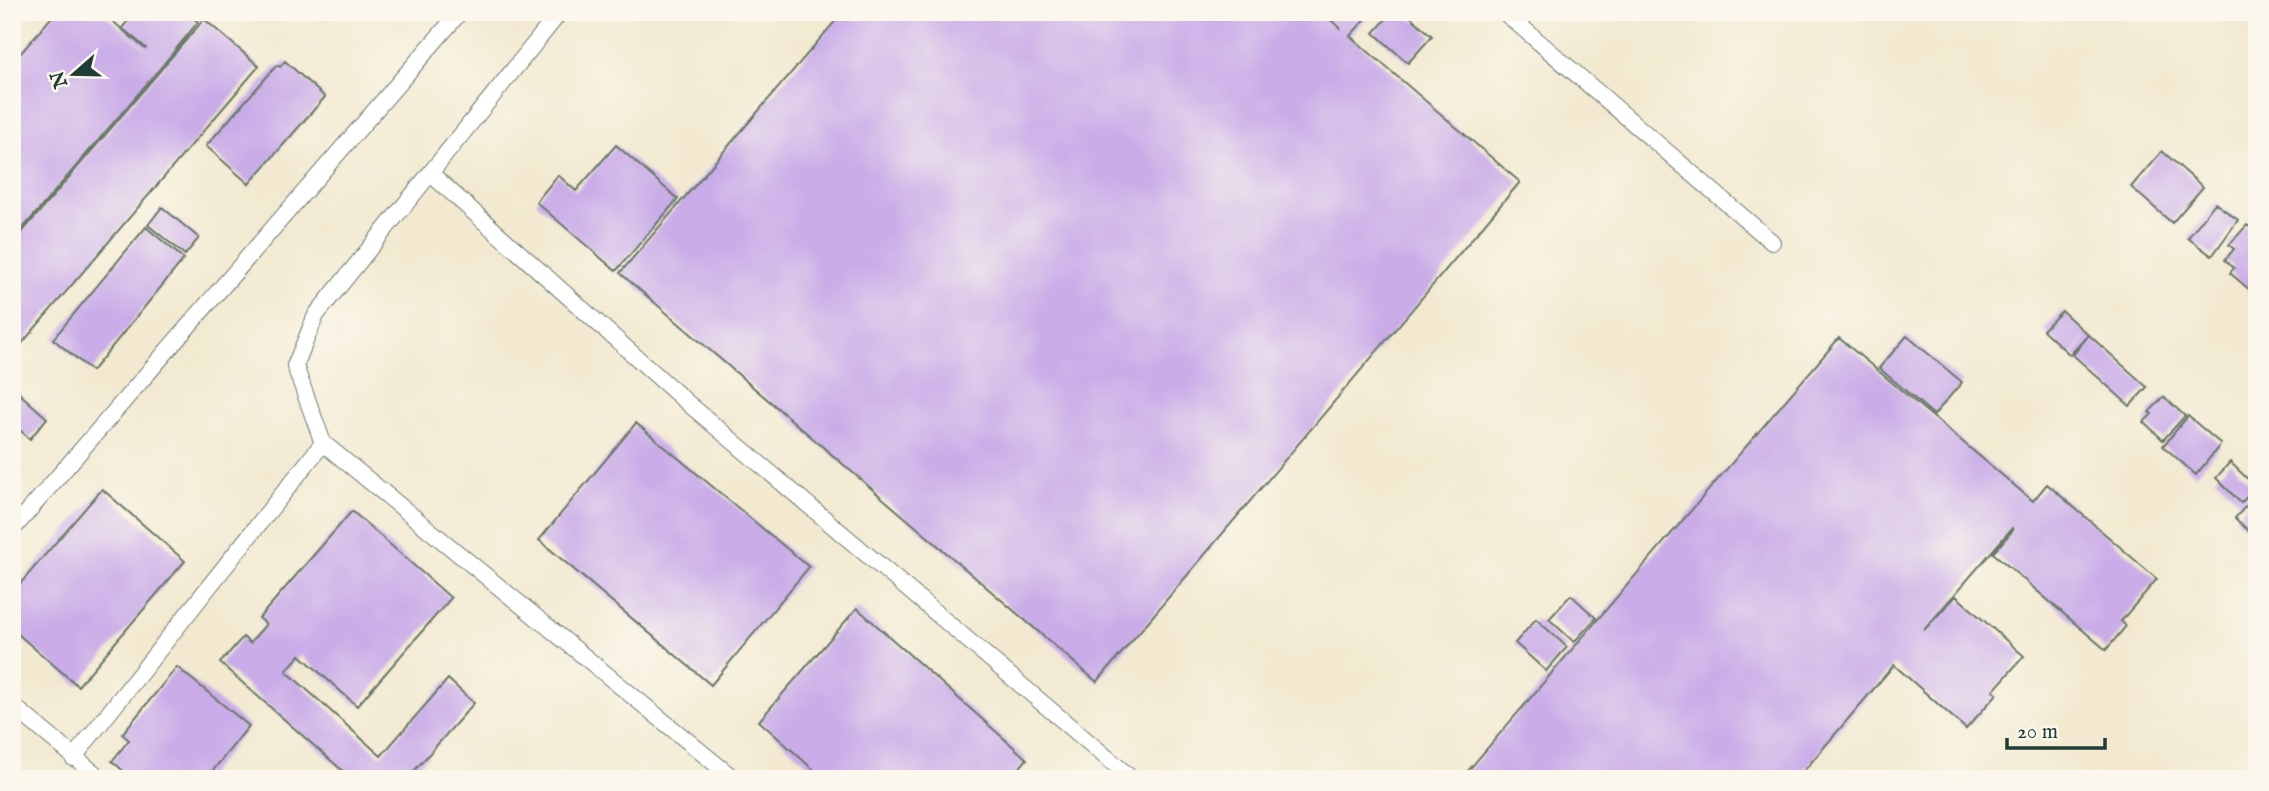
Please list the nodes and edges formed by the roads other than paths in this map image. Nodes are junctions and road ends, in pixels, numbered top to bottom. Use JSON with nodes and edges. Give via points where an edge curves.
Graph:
{"nodes":[{"id":1,"x":460,"y":12,"type":"edge"},
{"id":2,"x":560,"y":12,"type":"edge"},
{"id":3,"x":1504,"y":12,"type":"edge"},
{"id":4,"x":431,"y":174,"type":"junction"},
{"id":5,"x":1772,"y":242,"type":"dead end"},
{"id":6,"x":323,"y":443,"type":"junction"},
{"id":7,"x":12,"y":530,"type":"edge"},
{"id":8,"x":12,"y":705,"type":"edge"},
{"id":9,"x":73,"y":758,"type":"junction"},
{"id":10,"x":101,"y":779,"type":"edge"},
{"id":11,"x":734,"y":779,"type":"edge"},
{"id":12,"x":1132,"y":779,"type":"edge"}],
"edges":[{"from":1,"to":7,"type":"lane"},
{"from":2,"to":4,"type":"lane"},
{"from":3,"to":5,"type":"lane"},
{"from":4,"to":6,"type":"lane","via":[[316,315],[295,366]]},
{"from":4,"to":12,"type":"lane","via":[[682,399]]},
{"from":6,"to":9,"type":"lane"},
{"from":6,"to":11,"type":"lane"},
{"from":8,"to":9,"type":"lane"},
{"from":9,"to":10,"type":"lane"}]}
